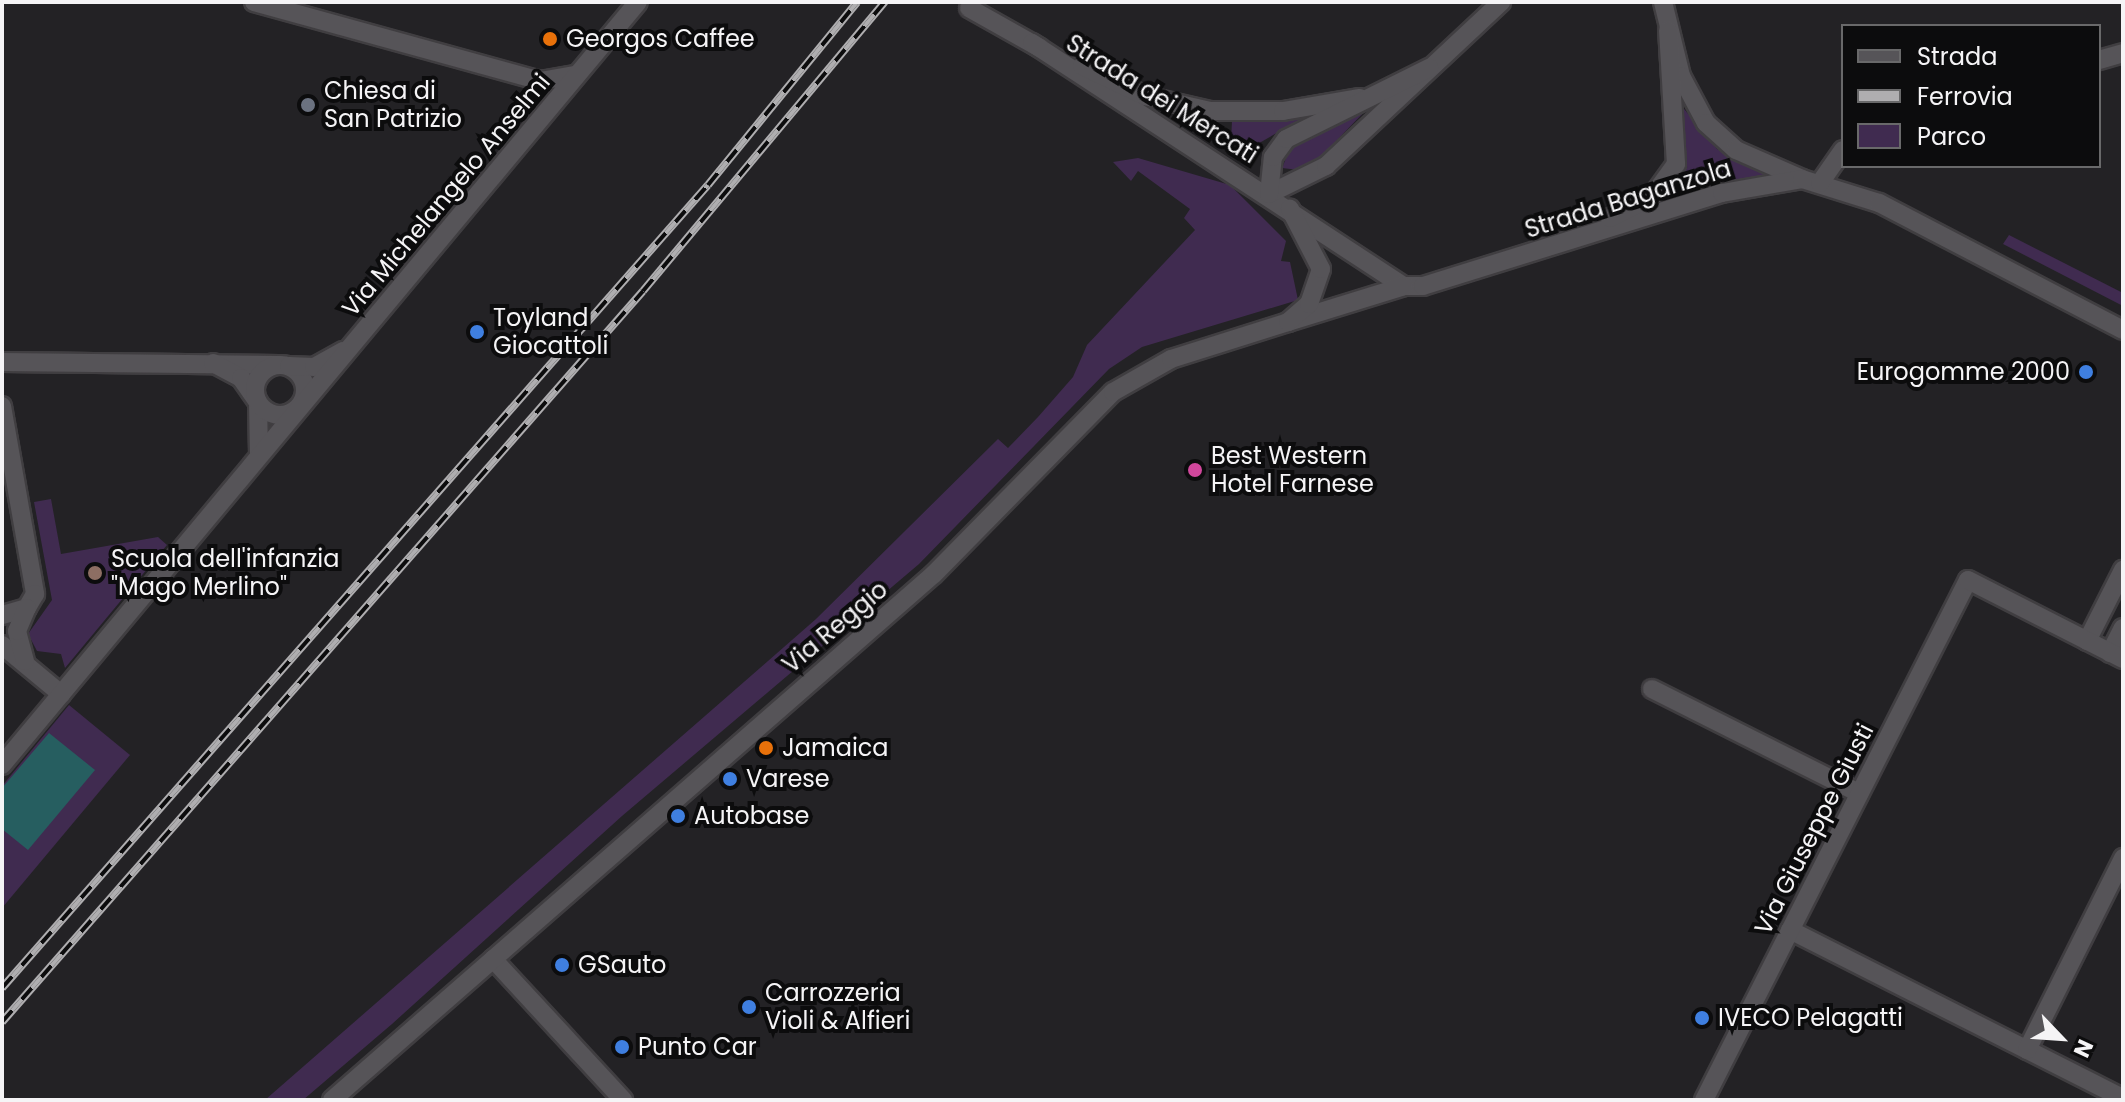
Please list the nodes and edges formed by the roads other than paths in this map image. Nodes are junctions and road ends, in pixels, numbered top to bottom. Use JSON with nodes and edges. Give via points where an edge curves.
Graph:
{"nodes":[{"id":1,"x":254,"y":2,"type":"edge"},
{"id":2,"x":638,"y":2,"type":"edge"},
{"id":3,"x":1501,"y":2,"type":"edge"},
{"id":4,"x":1663,"y":2,"type":"edge"},
{"id":5,"x":969,"y":8,"type":"dead end"},
{"id":6,"x":318,"y":10,"type":"edge"},
{"id":7,"x":1668,"y":30,"type":"junction"},
{"id":8,"x":1032,"y":43,"type":"junction"},
{"id":9,"x":2123,"y":53,"type":"edge"},
{"id":10,"x":2101,"y":59,"type":"edge"},
{"id":11,"x":1429,"y":68,"type":"junction"},
{"id":12,"x":581,"y":70,"type":"junction"},
{"id":13,"x":540,"y":81,"type":"junction"},
{"id":14,"x":1360,"y":98,"type":"junction"},
{"id":15,"x":547,"y":109,"type":"junction"},
{"id":16,"x":1841,"y":152,"type":"edge"},
{"id":17,"x":1811,"y":181,"type":"junction"},
{"id":18,"x":1269,"y":194,"type":"junction"},
{"id":19,"x":1290,"y":209,"type":"junction"},
{"id":20,"x":1573,"y":240,"type":"junction"},
{"id":21,"x":1404,"y":286,"type":"junction"},
{"id":22,"x":1288,"y":322,"type":"junction"},
{"id":23,"x":2123,"y":330,"type":"edge"},
{"id":24,"x":352,"y":345,"type":"junction"},
{"id":25,"x":2,"y":362,"type":"edge"},
{"id":26,"x":213,"y":363,"type":"junction"},
{"id":27,"x":283,"y":365,"type":"junction"},
{"id":28,"x":258,"y":402,"type":"junction"},
{"id":29,"x":2,"y":406,"type":"edge"},
{"id":30,"x":299,"y":407,"type":"junction"},
{"id":31,"x":259,"y":455,"type":"junction"},
{"id":32,"x":2123,"y":570,"type":"edge"},
{"id":33,"x":27,"y":608,"type":"junction"},
{"id":34,"x":2,"y":615,"type":"edge"},
{"id":35,"x":2123,"y":628,"type":"edge"},
{"id":36,"x":2087,"y":641,"type":"junction"},
{"id":37,"x":2,"y":645,"type":"edge"},
{"id":38,"x":2117,"y":656,"type":"edge"},
{"id":39,"x":31,"y":667,"type":"junction"},
{"id":40,"x":1652,"y":689,"type":"dead end"},
{"id":41,"x":61,"y":694,"type":"junction"},
{"id":42,"x":2,"y":765,"type":"edge"},
{"id":43,"x":1859,"y":793,"type":"junction"},
{"id":44,"x":2123,"y":858,"type":"edge"},
{"id":45,"x":1790,"y":930,"type":"junction"},
{"id":46,"x":493,"y":959,"type":"junction"},
{"id":47,"x":2027,"y":1050,"type":"junction"},
{"id":48,"x":2123,"y":1098,"type":"edge"},
{"id":49,"x":332,"y":1100,"type":"edge"},
{"id":50,"x":623,"y":1100,"type":"edge"},
{"id":51,"x":1704,"y":1100,"type":"edge"}],
"edges":[{"from":1,"to":6,"type":"street"},
{"from":2,"to":12,"type":"street","name":"Via Michelangelo Anselmi"},
{"from":3,"to":11,"type":"street","name":"Strada dei Mercati"},
{"from":4,"to":7,"type":"street"},
{"from":5,"to":8,"type":"street","name":"Strada dei Mercati"},
{"from":6,"to":13,"type":"street"},
{"from":7,"to":17,"type":"street","via":[[1684,84],[1712,130],[1744,154]]},
{"from":7,"to":20,"type":"street","via":[[1666,78],[1677,145],[1672,174],[1648,200]]},
{"from":8,"to":14,"type":"street","name":"Strada dei Mercati","via":[[1135,92],[1199,110],[1283,111]]},
{"from":8,"to":18,"type":"street","name":"Strada dei Mercati"},
{"from":9,"to":10,"type":"street"},
{"from":11,"to":14,"type":"street","name":"Strada dei Mercati"},
{"from":11,"to":18,"type":"street","name":"Strada dei Mercati","via":[[1326,166]]},
{"from":12,"to":13,"type":"street","via":[[565,81]]},
{"from":12,"to":15,"type":"street","name":"Via Michelangelo Anselmi"},
{"from":13,"to":15,"type":"street","via":[[551,89]]},
{"from":14,"to":18,"type":"street","name":"Strada dei Mercati","via":[[1282,142]]},
{"from":15,"to":24,"type":"street","name":"Via Michelangelo Anselmi"},
{"from":16,"to":17,"type":"street"},
{"from":17,"to":20,"type":"street","name":"Strada Baganzola","via":[[1722,193]]},
{"from":17,"to":23,"type":"street","name":"Strada Baganzola","via":[[1871,200]]},
{"from":18,"to":19,"type":"street"},
{"from":19,"to":21,"type":"street"},
{"from":19,"to":22,"type":"street","name":"Via Reggio","via":[[1321,276],[1313,300]]},
{"from":20,"to":21,"type":"street","name":"Strada Baganzola"},
{"from":21,"to":22,"type":"street","name":"Strada Baganzola"},
{"from":22,"to":46,"type":"street","name":"Via Reggio","via":[[1171,359],[1113,392],[934,574]]},
{"from":24,"to":27,"type":"street","name":"Via Michelangelo Anselmi","via":[[314,367]]},
{"from":24,"to":30,"type":"street","name":"Via Michelangelo Anselmi"},
{"from":25,"to":26,"type":"street","name":"Via Michelangelo Anselmi"},
{"from":26,"to":27,"type":"street","name":"Via Michelangelo Anselmi"},
{"from":26,"to":28,"type":"street","via":[[241,378]]},
{"from":27,"to":28,"type":"street","via":[[258,377]]},
{"from":27,"to":30,"type":"street","via":[[304,383]]},
{"from":28,"to":30,"type":"street","via":[[277,415]]},
{"from":28,"to":31,"type":"street"},
{"from":29,"to":33,"type":"street","via":[[35,594]]},
{"from":30,"to":31,"type":"street","name":"Via Michelangelo Anselmi"},
{"from":31,"to":41,"type":"street","name":"Via Michelangelo Anselmi"},
{"from":32,"to":36,"type":"street"},
{"from":33,"to":34,"type":"street"},
{"from":33,"to":39,"type":"street","via":[[17,634]]},
{"from":35,"to":38,"type":"street"},
{"from":36,"to":38,"type":"street"},
{"from":36,"to":43,"type":"street","name":"Via Giuseppe Giusti","via":[[1968,580]]},
{"from":37,"to":39,"type":"street"},
{"from":39,"to":41,"type":"street"},
{"from":40,"to":43,"type":"street"},
{"from":41,"to":42,"type":"street","name":"Via Michelangelo Anselmi"},
{"from":43,"to":45,"type":"street","name":"Via Giuseppe Giusti"},
{"from":44,"to":47,"type":"street"},
{"from":45,"to":47,"type":"street"},
{"from":45,"to":51,"type":"street","name":"Via Giuseppe Giusti"},
{"from":46,"to":49,"type":"street","name":"Via Reggio"},
{"from":46,"to":50,"type":"street"},
{"from":47,"to":48,"type":"street"}]}
